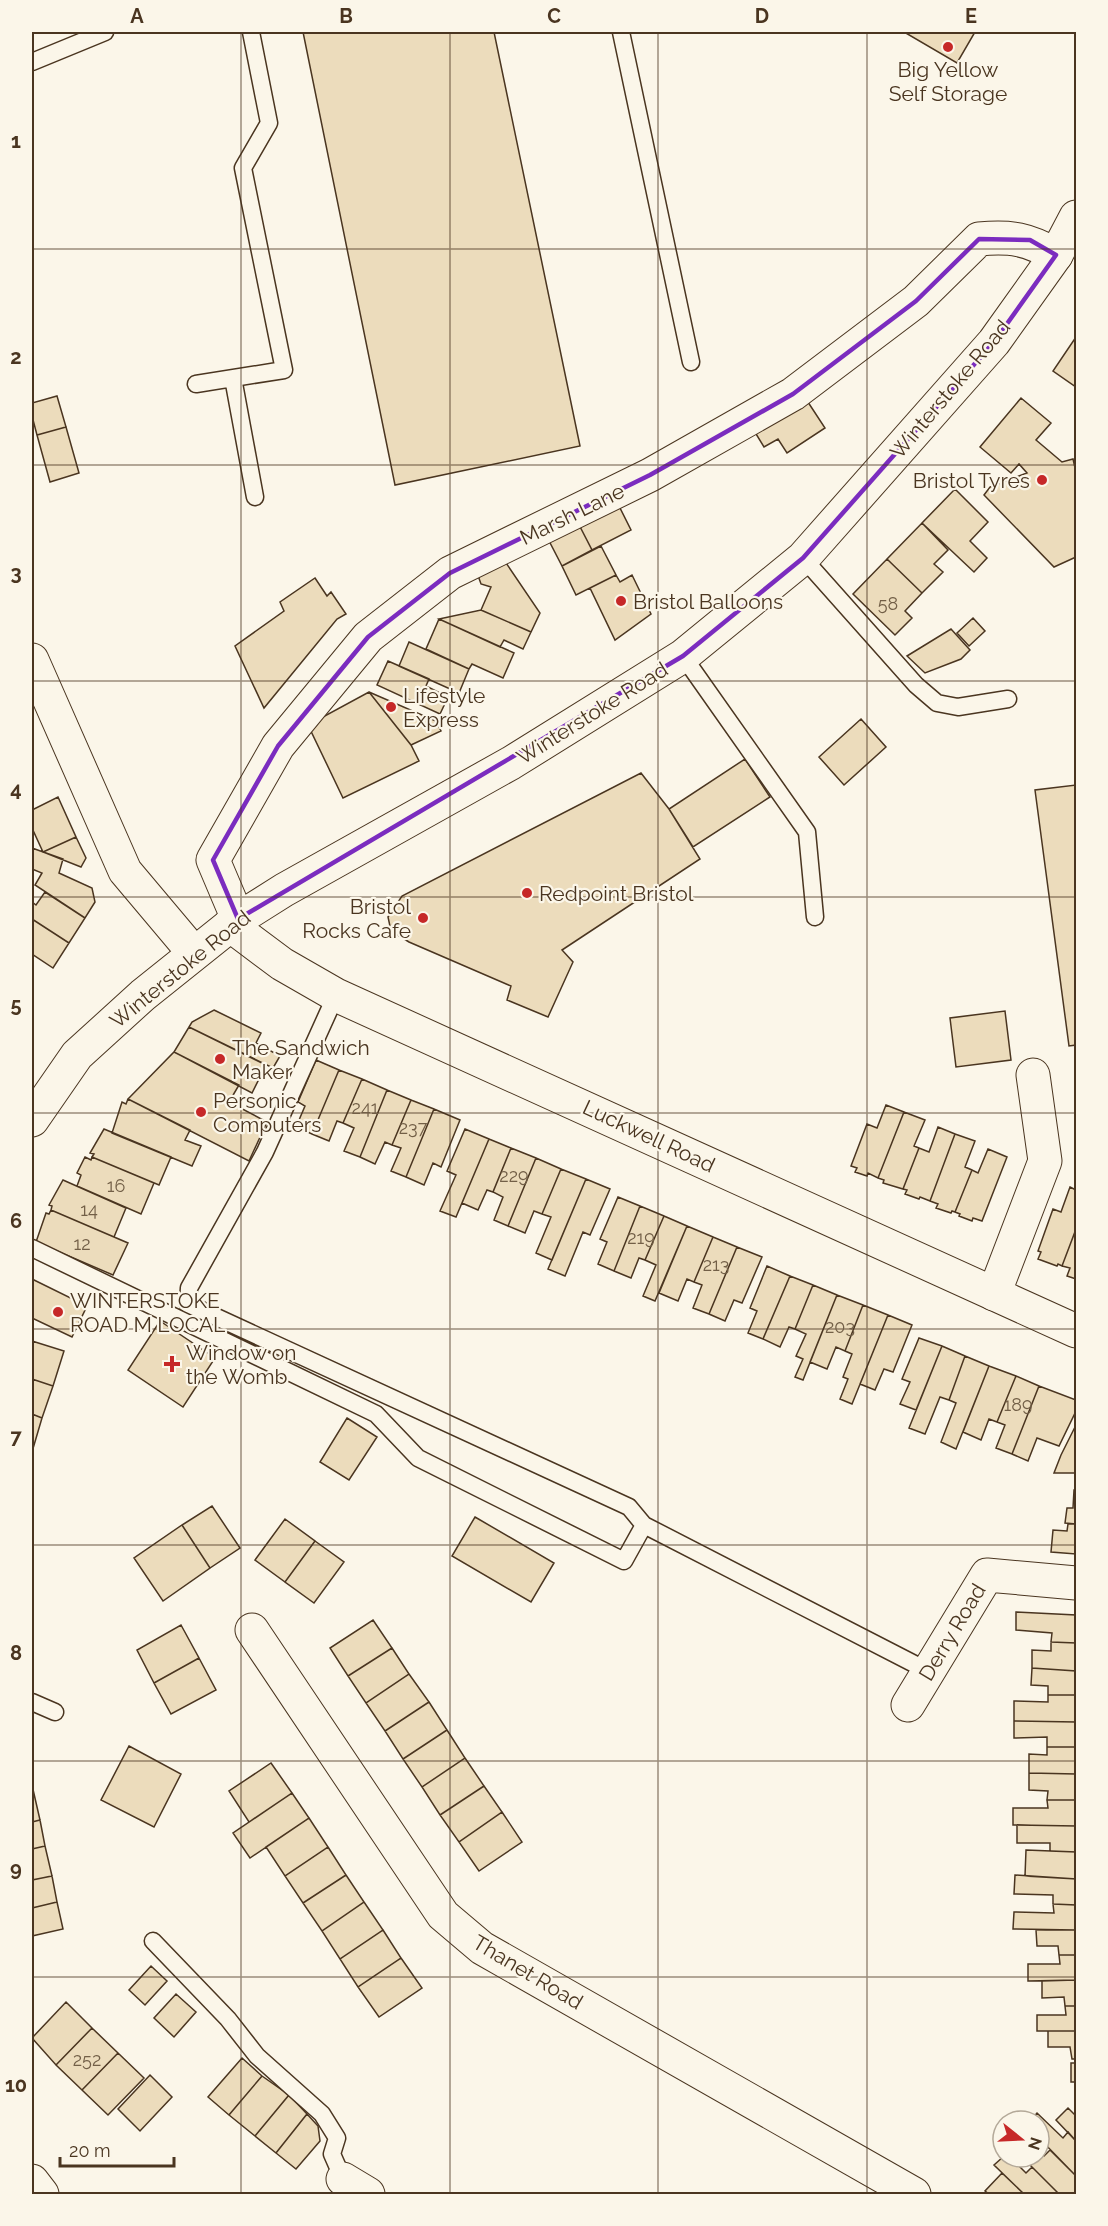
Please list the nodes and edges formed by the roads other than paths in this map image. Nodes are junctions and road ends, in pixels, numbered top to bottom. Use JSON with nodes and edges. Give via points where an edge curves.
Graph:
{"nodes":[{"id":1,"x":105,"y":32,"type":"edge"},
{"id":2,"x":251,"y":32,"type":"edge"},
{"id":3,"x":621,"y":32,"type":"edge"},
{"id":4,"x":32,"y":62,"type":"edge"},
{"id":5,"x":1077,"y":217,"type":"edge"},
{"id":6,"x":1056,"y":255,"type":"junction"},
{"id":7,"x":691,"y":362,"type":"dead end"},
{"id":8,"x":233,"y":378,"type":"junction"},
{"id":9,"x":196,"y":384,"type":"dead end"},
{"id":10,"x":255,"y":497,"type":"dead end"},
{"id":11,"x":803,"y":558,"type":"junction"},
{"id":12,"x":683,"y":656,"type":"junction"},
{"id":13,"x":32,"y":660,"type":"edge"},
{"id":14,"x":1008,"y":699,"type":"dead end"},
{"id":15,"x":815,"y":918,"type":"dead end"},
{"id":16,"x":234,"y":922,"type":"junction"},
{"id":17,"x":195,"y":953,"type":"junction"},
{"id":18,"x":336,"y":995,"type":"junction"},
{"id":19,"x":1033,"y":1075,"type":"dead end"},
{"id":20,"x":32,"y":1120,"type":"edge"},
{"id":21,"x":32,"y":1248,"type":"edge"},
{"id":22,"x":994,"y":1294,"type":"junction"},
{"id":23,"x":1077,"y":1331,"type":"edge"},
{"id":24,"x":644,"y":1525,"type":"junction"},
{"id":25,"x":1077,"y":1583,"type":"edge"},
{"id":26,"x":252,"y":1630,"type":"dead end"},
{"id":27,"x":928,"y":1671,"type":"junction"},
{"id":28,"x":32,"y":1702,"type":"edge"},
{"id":29,"x":908,"y":1705,"type":"dead end"},
{"id":30,"x":55,"y":1712,"type":"dead end"},
{"id":31,"x":153,"y":1941,"type":"dead end"},
{"id":32,"x":32,"y":2181,"type":"edge"},
{"id":33,"x":356,"y":2187,"type":"edge"},
{"id":34,"x":42,"y":2194,"type":"edge"},
{"id":35,"x":914,"y":2194,"type":"edge"}],
"edges":[{"from":1,"to":4,"type":"lane"},
{"from":2,"to":8,"type":"lane","via":[[269,123],[243,168],[284,370]]},
{"from":3,"to":7,"type":"lane"},
{"from":5,"to":6,"type":"main road","name":"Winterstoke Road"},
{"from":6,"to":11,"type":"main road","name":"Winterstoke Road","via":[[994,342]]},
{"from":6,"to":16,"type":"main road","name":"Marsh Lane","via":[[1030,240],[979,239],[916,301],[793,393],[650,475],[450,573],[368,637],[278,746],[213,860]]},
{"from":8,"to":9,"type":"lane"},
{"from":8,"to":10,"type":"lane"},
{"from":11,"to":12,"type":"main road","name":"Winterstoke Road"},
{"from":11,"to":14,"type":"lane","via":[[916,685],[937,703],[958,707]]},
{"from":12,"to":15,"type":"lane","via":[[807,832]]},
{"from":12,"to":16,"type":"main road","name":"Winterstoke Road","via":[[511,763]]},
{"from":13,"to":17,"type":"main road","via":[[125,871]]},
{"from":16,"to":17,"type":"main road","name":"Winterstoke Road"},
{"from":16,"to":18,"type":"main road","name":"Luckwell Road","via":[[282,963]]},
{"from":17,"to":20,"type":"main road","name":"Winterstoke Road","via":[[77,1055]]},
{"from":18,"to":22,"type":"main road","name":"Luckwell Road"},
{"from":18,"to":24,"type":"lane","via":[[265,1152],[189,1288],[188,1304],[629,1507]]},
{"from":19,"to":22,"type":"main road","via":[[1045,1161]]},
{"from":21,"to":24,"type":"lane","via":[[376,1414],[418,1458],[624,1561]]},
{"from":22,"to":23,"type":"main road","name":"Luckwell Road"},
{"from":24,"to":27,"type":"lane"},
{"from":25,"to":27,"type":"main road","name":"Derry Road","via":[[987,1575]]},
{"from":26,"to":35,"type":"main road","name":"Thanet Road","via":[[443,1915],[482,1948]]},
{"from":27,"to":29,"type":"main road","name":"Derry Road"},
{"from":28,"to":30,"type":"lane"},
{"from":31,"to":33,"type":"lane","via":[[228,2019],[257,2056],[322,2114],[337,2138],[332,2154]]},
{"from":32,"to":34,"type":"main road"}]}
